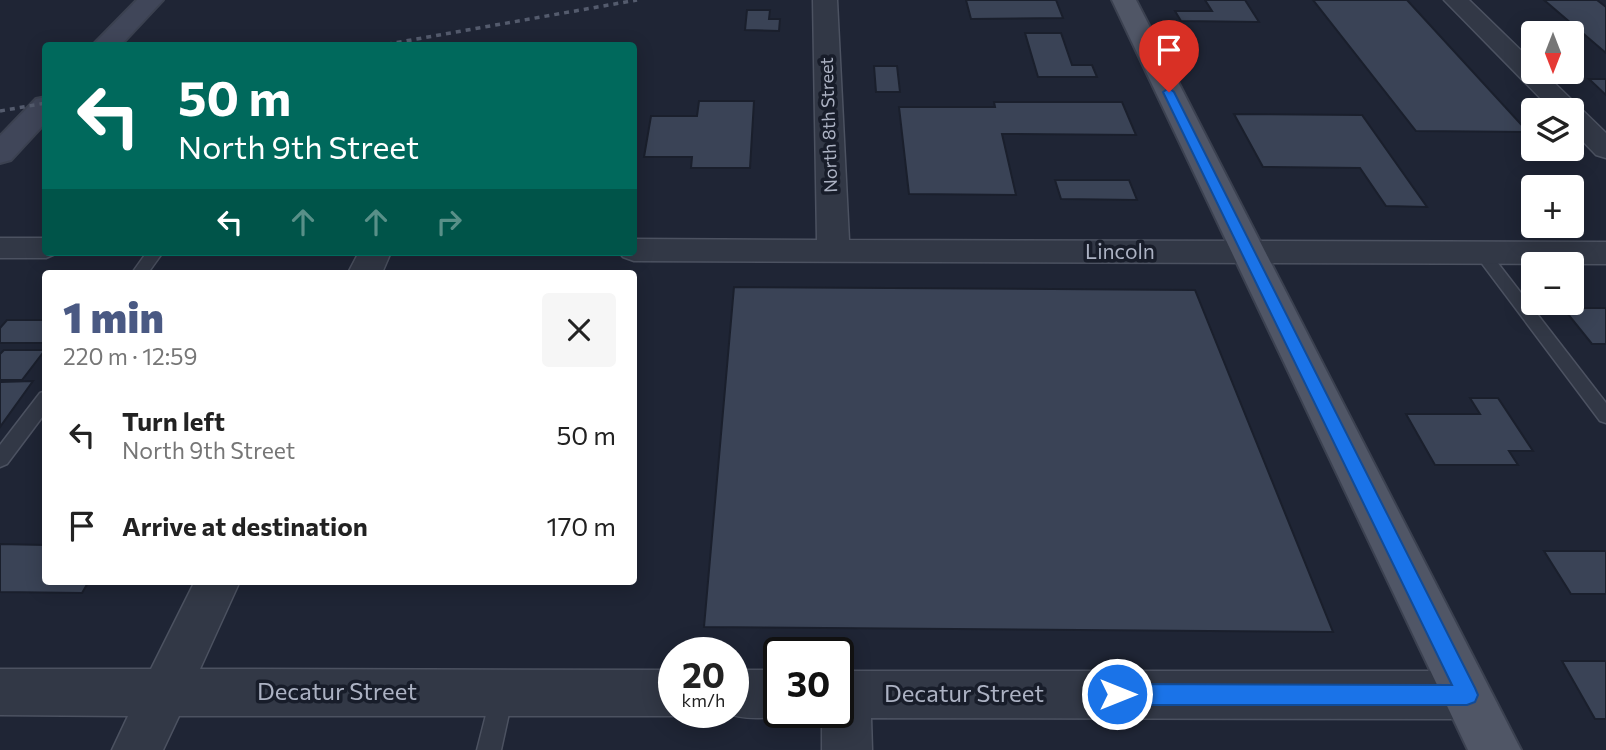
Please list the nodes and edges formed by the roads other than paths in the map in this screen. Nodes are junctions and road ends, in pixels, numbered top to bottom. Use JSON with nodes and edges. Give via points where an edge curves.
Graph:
{"nodes":[{"id":1,"x":150,"y":0,"type":"edge"},
{"id":2,"x":825,"y":0,"type":"edge"},
{"id":3,"x":1124,"y":0,"type":"edge"},
{"id":4,"x":1456,"y":0,"type":"edge"},
{"id":5,"x":109,"y":42,"type":"edge"},
{"id":6,"x":1555,"y":98,"type":"edge"},
{"id":7,"x":42,"y":109,"type":"edge"},
{"id":8,"x":1584,"y":127,"type":"edge"},
{"id":9,"x":1606,"y":149,"type":"edge"},
{"id":10,"x":0,"y":154,"type":"edge"},
{"id":11,"x":0,"y":248,"type":"edge"},
{"id":12,"x":42,"y":248,"type":"edge"},
{"id":13,"x":637,"y":250,"type":"edge"},
{"id":14,"x":833,"y":251,"type":"junction"},
{"id":15,"x":1247,"y":252,"type":"junction"},
{"id":16,"x":1482,"y":253,"type":"junction"},
{"id":17,"x":1606,"y":253,"type":"edge"},
{"id":18,"x":152,"y":256,"type":"edge"},
{"id":19,"x":141,"y":270,"type":"edge"},
{"id":20,"x":42,"y":403,"type":"edge"},
{"id":21,"x":1606,"y":415,"type":"edge"},
{"id":22,"x":0,"y":459,"type":"edge"},
{"id":23,"x":216,"y":585,"type":"edge"},
{"id":24,"x":165,"y":691,"type":"junction"},
{"id":25,"x":0,"y":692,"type":"edge"},
{"id":26,"x":503,"y":692,"type":"junction"},
{"id":27,"x":658,"y":693,"type":"edge"},
{"id":28,"x":854,"y":694,"type":"edge"},
{"id":29,"x":1467,"y":695,"type":"junction"},
{"id":30,"x":845,"y":728,"type":"edge"},
{"id":31,"x":137,"y":750,"type":"edge"},
{"id":32,"x":489,"y":750,"type":"edge"},
{"id":33,"x":847,"y":750,"type":"edge"},
{"id":34,"x":1494,"y":750,"type":"edge"}],
"edges":[{"from":1,"to":5,"type":"main road"},
{"from":2,"to":14,"type":"street","name":"North 8th Street"},
{"from":3,"to":15,"type":"main road"},
{"from":4,"to":6,"type":"street"},
{"from":7,"to":10,"type":"main road"},
{"from":8,"to":9,"type":"street"},
{"from":11,"to":12,"type":"street"},
{"from":13,"to":14,"type":"street","name":"Lincoln"},
{"from":14,"to":15,"type":"street","name":"Lincoln"},
{"from":15,"to":16,"type":"street","name":"Lincoln"},
{"from":15,"to":29,"type":"main road"},
{"from":16,"to":17,"type":"street","name":"Lincoln"},
{"from":16,"to":21,"type":"lane"},
{"from":18,"to":19,"type":"lane"},
{"from":20,"to":22,"type":"lane"},
{"from":23,"to":24,"type":"street"},
{"from":24,"to":25,"type":"street","name":"Decatur Street"},
{"from":24,"to":26,"type":"street","name":"Decatur Street"},
{"from":24,"to":31,"type":"street"},
{"from":26,"to":27,"type":"street","name":"Decatur Street"},
{"from":26,"to":32,"type":"lane"},
{"from":28,"to":29,"type":"street","name":"Decatur Street"},
{"from":29,"to":34,"type":"main road"},
{"from":30,"to":33,"type":"street"}]}
